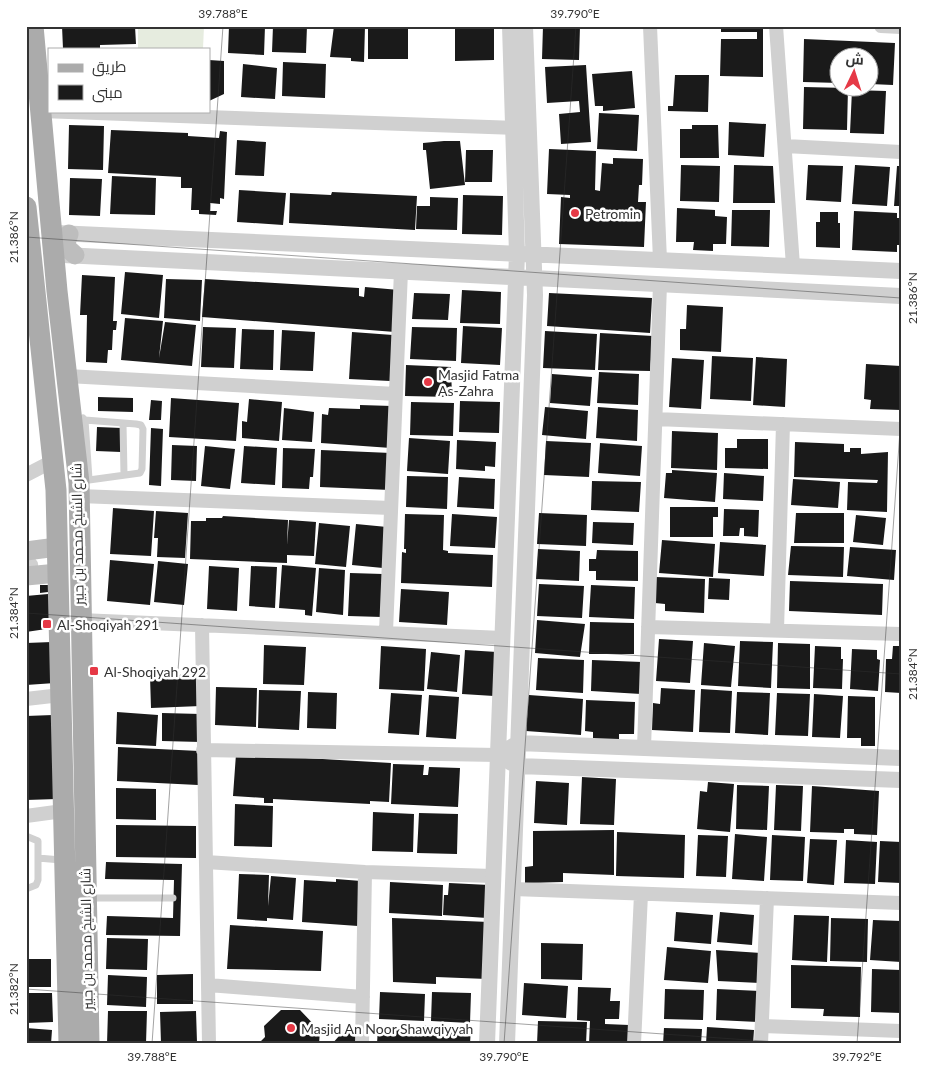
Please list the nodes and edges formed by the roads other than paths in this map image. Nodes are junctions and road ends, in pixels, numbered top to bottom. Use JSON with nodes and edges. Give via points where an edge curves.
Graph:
{"nodes":[{"id":1,"x":33,"y":26,"type":"edge"},
{"id":2,"x":510,"y":26,"type":"edge"},
{"id":3,"x":525,"y":26,"type":"edge"},
{"id":4,"x":650,"y":26,"type":"edge"},
{"id":5,"x":776,"y":26,"type":"edge"},
{"id":6,"x":881,"y":26,"type":"edge"},
{"id":7,"x":901,"y":27,"type":"edge"},
{"id":8,"x":41,"y":112,"type":"junction"},
{"id":9,"x":514,"y":128,"type":"junction"},
{"id":10,"x":785,"y":146,"type":"junction"},
{"id":11,"x":901,"y":152,"type":"edge"},
{"id":12,"x":26,"y":207,"type":"edge"},
{"id":13,"x":60,"y":233,"type":"junction"},
{"id":14,"x":54,"y":254,"type":"junction"},
{"id":15,"x":525,"y":254,"type":"junction"},
{"id":16,"x":76,"y":255,"type":"junction"},
{"id":17,"x":660,"y":260,"type":"junction"},
{"id":18,"x":793,"y":266,"type":"junction"},
{"id":19,"x":401,"y":271,"type":"junction"},
{"id":20,"x":901,"y":271,"type":"edge"},
{"id":21,"x":516,"y":277,"type":"junction"},
{"id":22,"x":534,"y":278,"type":"junction"},
{"id":23,"x":660,"y":284,"type":"junction"},
{"id":24,"x":901,"y":296,"type":"edge"},
{"id":25,"x":32,"y":338,"type":"edge"},
{"id":26,"x":66,"y":376,"type":"junction"},
{"id":27,"x":396,"y":394,"type":"junction"},
{"id":28,"x":70,"y":402,"type":"junction"},
{"id":29,"x":86,"y":420,"type":"junction"},
{"id":30,"x":656,"y":420,"type":"junction"},
{"id":31,"x":123,"y":423,"type":"junction"},
{"id":32,"x":783,"y":424,"type":"junction"},
{"id":33,"x":901,"y":429,"type":"edge"},
{"id":34,"x":53,"y":461,"type":"junction"},
{"id":35,"x":26,"y":475,"type":"edge"},
{"id":36,"x":124,"y":476,"type":"junction"},
{"id":37,"x":82,"y":489,"type":"junction"},
{"id":38,"x":391,"y":508,"type":"junction"},
{"id":39,"x":57,"y":547,"type":"junction"},
{"id":40,"x":26,"y":551,"type":"edge"},
{"id":41,"x":26,"y":561,"type":"edge"},
{"id":42,"x":26,"y":572,"type":"edge"},
{"id":43,"x":58,"y":573,"type":"junction"},
{"id":44,"x":26,"y":576,"type":"edge"},
{"id":45,"x":80,"y":620,"type":"junction"},
{"id":46,"x":202,"y":625,"type":"junction"},
{"id":47,"x":648,"y":627,"type":"junction"},
{"id":48,"x":777,"y":630,"type":"junction"},
{"id":49,"x":386,"y":632,"type":"junction"},
{"id":50,"x":901,"y":634,"type":"edge"},
{"id":51,"x":502,"y":638,"type":"junction"},
{"id":52,"x":61,"y":695,"type":"junction"},
{"id":53,"x":26,"y":699,"type":"edge"},
{"id":54,"x":518,"y":743,"type":"junction"},
{"id":55,"x":644,"y":748,"type":"junction"},
{"id":56,"x":203,"y":750,"type":"junction"},
{"id":57,"x":498,"y":755,"type":"junction"},
{"id":58,"x":901,"y":758,"type":"edge"},
{"id":59,"x":518,"y":766,"type":"junction"},
{"id":60,"x":901,"y":780,"type":"edge"},
{"id":61,"x":63,"y":811,"type":"junction"},
{"id":62,"x":26,"y":816,"type":"edge"},
{"id":63,"x":26,"y":836,"type":"edge"},
{"id":64,"x":38,"y":858,"type":"junction"},
{"id":65,"x":64,"y":860,"type":"junction"},
{"id":66,"x":206,"y":862,"type":"junction"},
{"id":67,"x":365,"y":872,"type":"junction"},
{"id":68,"x":493,"y":876,"type":"junction"},
{"id":69,"x":26,"y":889,"type":"edge"},
{"id":70,"x":513,"y":889,"type":"junction"},
{"id":71,"x":640,"y":894,"type":"junction"},
{"id":72,"x":86,"y":898,"type":"junction"},
{"id":73,"x":173,"y":898,"type":"dead end"},
{"id":74,"x":767,"y":898,"type":"junction"},
{"id":75,"x":901,"y":903,"type":"edge"},
{"id":76,"x":208,"y":985,"type":"junction"},
{"id":77,"x":363,"y":997,"type":"junction"},
{"id":78,"x":762,"y":1026,"type":"junction"},
{"id":79,"x":862,"y":1029,"type":"junction"},
{"id":80,"x":901,"y":1031,"type":"edge"},
{"id":81,"x":69,"y":1044,"type":"edge"},
{"id":82,"x":88,"y":1044,"type":"edge"},
{"id":83,"x":209,"y":1044,"type":"edge"},
{"id":84,"x":362,"y":1044,"type":"edge"},
{"id":85,"x":487,"y":1044,"type":"edge"},
{"id":86,"x":507,"y":1044,"type":"edge"},
{"id":87,"x":634,"y":1044,"type":"edge"},
{"id":88,"x":761,"y":1044,"type":"edge"},
{"id":89,"x":862,"y":1044,"type":"edge"}],
"edges":[{"from":1,"to":8,"type":"main road","name":"شارع الشيخ محمد بن جبير"},
{"from":2,"to":9,"type":"street"},
{"from":3,"to":15,"type":"street"},
{"from":4,"to":17,"type":"street"},
{"from":5,"to":10,"type":"street"},
{"from":6,"to":7,"type":"street"},
{"from":8,"to":9,"type":"street"},
{"from":8,"to":13,"type":"main road","name":"شارع الشيخ محمد بن جبير"},
{"from":9,"to":15,"type":"street"},
{"from":10,"to":11,"type":"street"},
{"from":10,"to":18,"type":"street"},
{"from":12,"to":25,"type":"main road","name":"شارع الشيخ محمد بن جبير"},
{"from":13,"to":14,"type":"main road","name":"شارع الشيخ محمد بن جبير"},
{"from":13,"to":15,"type":"street"},
{"from":13,"to":16,"type":"main road","via":[[65,246]]},
{"from":14,"to":16,"type":"street"},
{"from":14,"to":26,"type":"main road","name":"شارع الشيخ محمد بن جبير"},
{"from":15,"to":17,"type":"street"},
{"from":15,"to":21,"type":"street"},
{"from":15,"to":22,"type":"street"},
{"from":16,"to":19,"type":"street"},
{"from":17,"to":18,"type":"street"},
{"from":18,"to":20,"type":"street"},
{"from":19,"to":21,"type":"street"},
{"from":19,"to":27,"type":"street"},
{"from":21,"to":22,"type":"street"},
{"from":21,"to":51,"type":"street"},
{"from":22,"to":23,"type":"street"},
{"from":22,"to":54,"type":"street"},
{"from":23,"to":24,"type":"street"},
{"from":23,"to":30,"type":"street"},
{"from":25,"to":34,"type":"main road","name":"شارع الشيخ محمد بن جبير"},
{"from":26,"to":27,"type":"street"},
{"from":26,"to":28,"type":"main road","name":"شارع الشيخ محمد بن جبير"},
{"from":27,"to":38,"type":"street"},
{"from":28,"to":29,"type":"lane"},
{"from":28,"to":37,"type":"main road","name":"شارع الشيخ محمد بن جبير"},
{"from":29,"to":31,"type":"lane"},
{"from":29,"to":37,"type":"lane"},
{"from":30,"to":32,"type":"street"},
{"from":30,"to":47,"type":"street"},
{"from":31,"to":36,"type":"lane"},
{"from":31,"to":36,"type":"lane","via":[[141,425],[143,429],[142,469],[137,474]]},
{"from":32,"to":33,"type":"street"},
{"from":32,"to":48,"type":"street"},
{"from":34,"to":35,"type":"street"},
{"from":34,"to":39,"type":"main road","name":"شارع الشيخ محمد بن جبير"},
{"from":36,"to":37,"type":"lane"},
{"from":37,"to":38,"type":"street"},
{"from":37,"to":45,"type":"main road","name":"شارع الشيخ محمد بن جبير"},
{"from":38,"to":49,"type":"street"},
{"from":39,"to":40,"type":"main road"},
{"from":39,"to":43,"type":"main road","name":"شارع الشيخ محمد بن جبير"},
{"from":41,"to":42,"type":"street","via":[[30,565]]},
{"from":43,"to":44,"type":"main road"},
{"from":43,"to":52,"type":"main road","name":"شارع الشيخ محمد بن جبير"},
{"from":45,"to":46,"type":"street"},
{"from":45,"to":72,"type":"main road","name":"شارع الشيخ محمد بن جبير"},
{"from":46,"to":49,"type":"street"},
{"from":46,"to":56,"type":"street"},
{"from":47,"to":48,"type":"street"},
{"from":47,"to":55,"type":"street"},
{"from":48,"to":50,"type":"street"},
{"from":49,"to":51,"type":"street"},
{"from":51,"to":57,"type":"street"},
{"from":52,"to":53,"type":"street"},
{"from":52,"to":61,"type":"main road","name":"شارع الشيخ محمد بن جبير"},
{"from":54,"to":55,"type":"street"},
{"from":54,"to":57,"type":"street"},
{"from":54,"to":59,"type":"street"},
{"from":55,"to":58,"type":"street"},
{"from":56,"to":57,"type":"street"},
{"from":56,"to":66,"type":"street"},
{"from":57,"to":59,"type":"street"},
{"from":57,"to":68,"type":"street"},
{"from":59,"to":60,"type":"street"},
{"from":59,"to":70,"type":"street"},
{"from":61,"to":62,"type":"street"},
{"from":61,"to":65,"type":"main road","name":"شارع الشيخ محمد بن جبير"},
{"from":63,"to":64,"type":"lane","via":[[38,841]]},
{"from":64,"to":65,"type":"lane"},
{"from":64,"to":69,"type":"lane","via":[[36,885]]},
{"from":65,"to":81,"type":"main road","name":"شارع الشيخ محمد بن جبير"},
{"from":66,"to":67,"type":"street"},
{"from":66,"to":76,"type":"street"},
{"from":67,"to":68,"type":"street"},
{"from":67,"to":77,"type":"street"},
{"from":68,"to":85,"type":"street"},
{"from":70,"to":71,"type":"street"},
{"from":70,"to":86,"type":"street"},
{"from":71,"to":74,"type":"street"},
{"from":71,"to":87,"type":"street"},
{"from":72,"to":73,"type":"lane"},
{"from":72,"to":82,"type":"main road","name":"شارع الشيخ محمد بن جبير"},
{"from":74,"to":75,"type":"street"},
{"from":74,"to":78,"type":"street"},
{"from":76,"to":77,"type":"street"},
{"from":76,"to":83,"type":"street"},
{"from":77,"to":84,"type":"street"},
{"from":78,"to":79,"type":"street"},
{"from":78,"to":88,"type":"street"},
{"from":79,"to":80,"type":"street"},
{"from":79,"to":89,"type":"street"}]}
